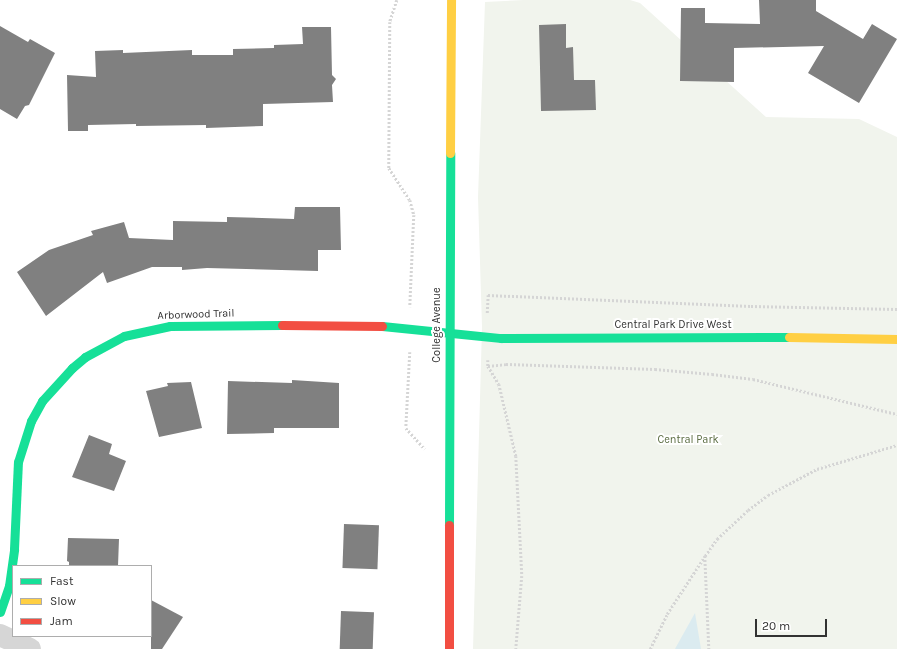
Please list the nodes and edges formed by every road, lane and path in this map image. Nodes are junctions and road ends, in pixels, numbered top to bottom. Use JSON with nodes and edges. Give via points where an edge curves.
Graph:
{"nodes":[{"id":1,"x":397,"y":0,"type":"edge"},
{"id":2,"x":451,"y":0,"type":"edge"},
{"id":3,"x":488,"y":295,"type":"dead end"},
{"id":4,"x":897,"y":309,"type":"edge"},
{"id":5,"x":410,"y":328,"type":"junction"},
{"id":6,"x":449,"y":333,"type":"junction"},
{"id":7,"x":897,"y":339,"type":"edge"},
{"id":8,"x":897,"y":414,"type":"edge"},
{"id":9,"x":897,"y":445,"type":"edge"},
{"id":10,"x":425,"y":449,"type":"dead end"},
{"id":11,"x":705,"y":556,"type":"junction"},
{"id":12,"x":0,"y":612,"type":"edge"},
{"id":13,"x":0,"y":635,"type":"edge"},
{"id":14,"x":30,"y":649,"type":"edge"},
{"id":15,"x":450,"y":649,"type":"edge"},
{"id":16,"x":516,"y":649,"type":"edge"},
{"id":17,"x":650,"y":649,"type":"edge"},
{"id":18,"x":709,"y":649,"type":"edge"}],
"edges":[{"from":1,"to":5,"type":"path","via":[[390,22],[389,168],[410,200],[414,215]]},
{"from":2,"to":6,"type":"street","name":"College Avenue"},
{"from":3,"to":4,"type":"path"},
{"from":5,"to":6,"type":"street","name":"Arborwood Trail"},
{"from":5,"to":10,"type":"path","via":[[406,428]]},
{"from":5,"to":12,"type":"street","name":"Arborwood Trail","via":[[170,326],[124,336],[85,357],[42,401],[22,442],[18,462],[14,549],[9,586]]},
{"from":6,"to":7,"type":"street","name":"Central Park Drive West","via":[[501,338]]},
{"from":6,"to":15,"type":"street","name":"College Avenue"},
{"from":8,"to":16,"type":"path","via":[[753,379],[712,374],[631,368],[506,364],[488,366],[499,384],[516,456],[522,576]]},
{"from":9,"to":11,"type":"path","via":[[849,457],[792,481],[748,510],[717,539]]},
{"from":11,"to":17,"type":"path","via":[[667,614]]},
{"from":11,"to":18,"type":"path"},
{"from":13,"to":14,"type":"street"}]}
